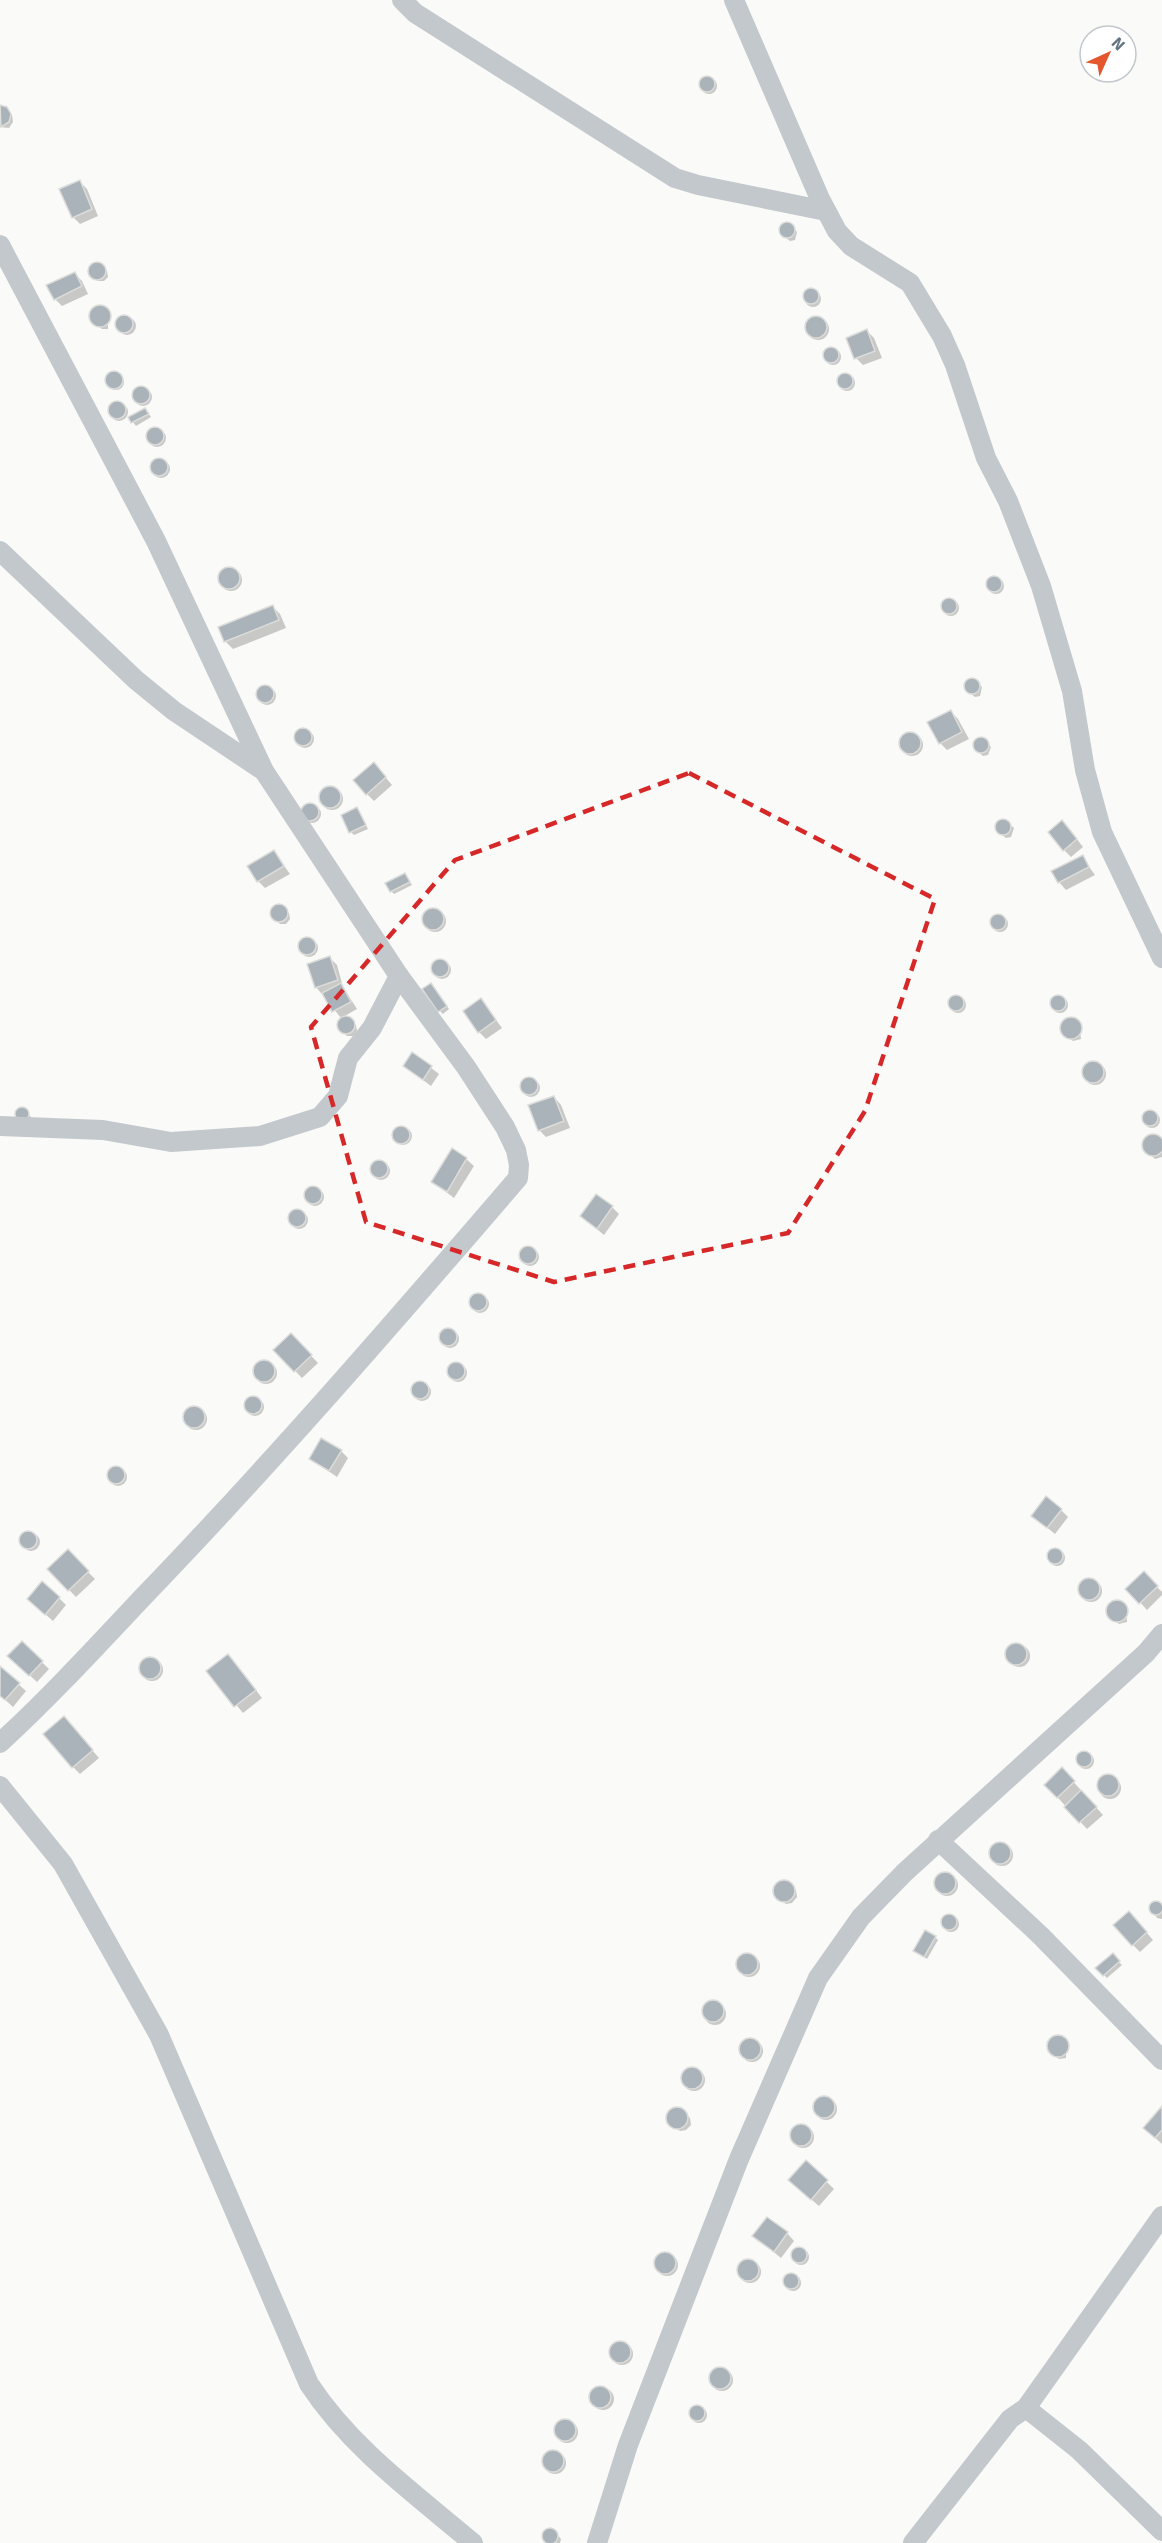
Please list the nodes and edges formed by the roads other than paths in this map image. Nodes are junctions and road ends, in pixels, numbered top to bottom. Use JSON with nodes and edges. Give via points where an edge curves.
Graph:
{"nodes":[{"id":1,"x":402,"y":0,"type":"edge"},
{"id":2,"x":734,"y":0,"type":"edge"},
{"id":3,"x":826,"y":211,"type":"junction"},
{"id":4,"x":0,"y":245,"type":"edge"},
{"id":5,"x":0,"y":551,"type":"edge"},
{"id":6,"x":264,"y":771,"type":"junction"},
{"id":7,"x":1162,"y":958,"type":"edge"},
{"id":8,"x":399,"y":976,"type":"junction"},
{"id":9,"x":0,"y":1126,"type":"edge"},
{"id":10,"x":1162,"y":1634,"type":"edge"},
{"id":11,"x":0,"y":1743,"type":"edge"},
{"id":12,"x":0,"y":1786,"type":"edge"},
{"id":13,"x":938,"y":1840,"type":"junction"},
{"id":14,"x":1162,"y":2060,"type":"edge"},
{"id":15,"x":1162,"y":2216,"type":"edge"},
{"id":16,"x":1026,"y":2408,"type":"junction"},
{"id":17,"x":1162,"y":2531,"type":"edge"},
{"id":18,"x":473,"y":2543,"type":"edge"},
{"id":19,"x":597,"y":2543,"type":"edge"},
{"id":20,"x":913,"y":2543,"type":"edge"}],
"edges":[{"from":1,"to":3,"type":"street","via":[[415,13],[675,178]]},
{"from":2,"to":3,"type":"street"},
{"from":3,"to":7,"type":"street","via":[[851,246],[910,283],[942,336],[986,458],[1008,501],[1041,586],[1072,691],[1085,770],[1102,832]]},
{"from":4,"to":6,"type":"street","via":[[156,541]]},
{"from":5,"to":6,"type":"street","via":[[144,686],[174,711]]},
{"from":6,"to":8,"type":"street"},
{"from":8,"to":9,"type":"street","via":[[372,1028],[348,1058],[338,1096],[320,1117],[260,1136],[171,1142],[103,1130]]},
{"from":8,"to":11,"type":"street","via":[[505,1127],[516,1150],[518,1178],[326,1401],[36,1710]]},
{"from":10,"to":13,"type":"street","via":[[1146,1653]]},
{"from":12,"to":18,"type":"street","via":[[63,1864],[159,2035],[309,2384],[328,2413],[362,2448]]},
{"from":13,"to":14,"type":"street","via":[[1041,1936]]},
{"from":13,"to":19,"type":"street","via":[[861,1917],[818,1978],[735,2170],[628,2445]]},
{"from":15,"to":16,"type":"street"},
{"from":16,"to":17,"type":"street","via":[[1079,2450]]},
{"from":16,"to":20,"type":"street","via":[[1010,2419]]}]}
